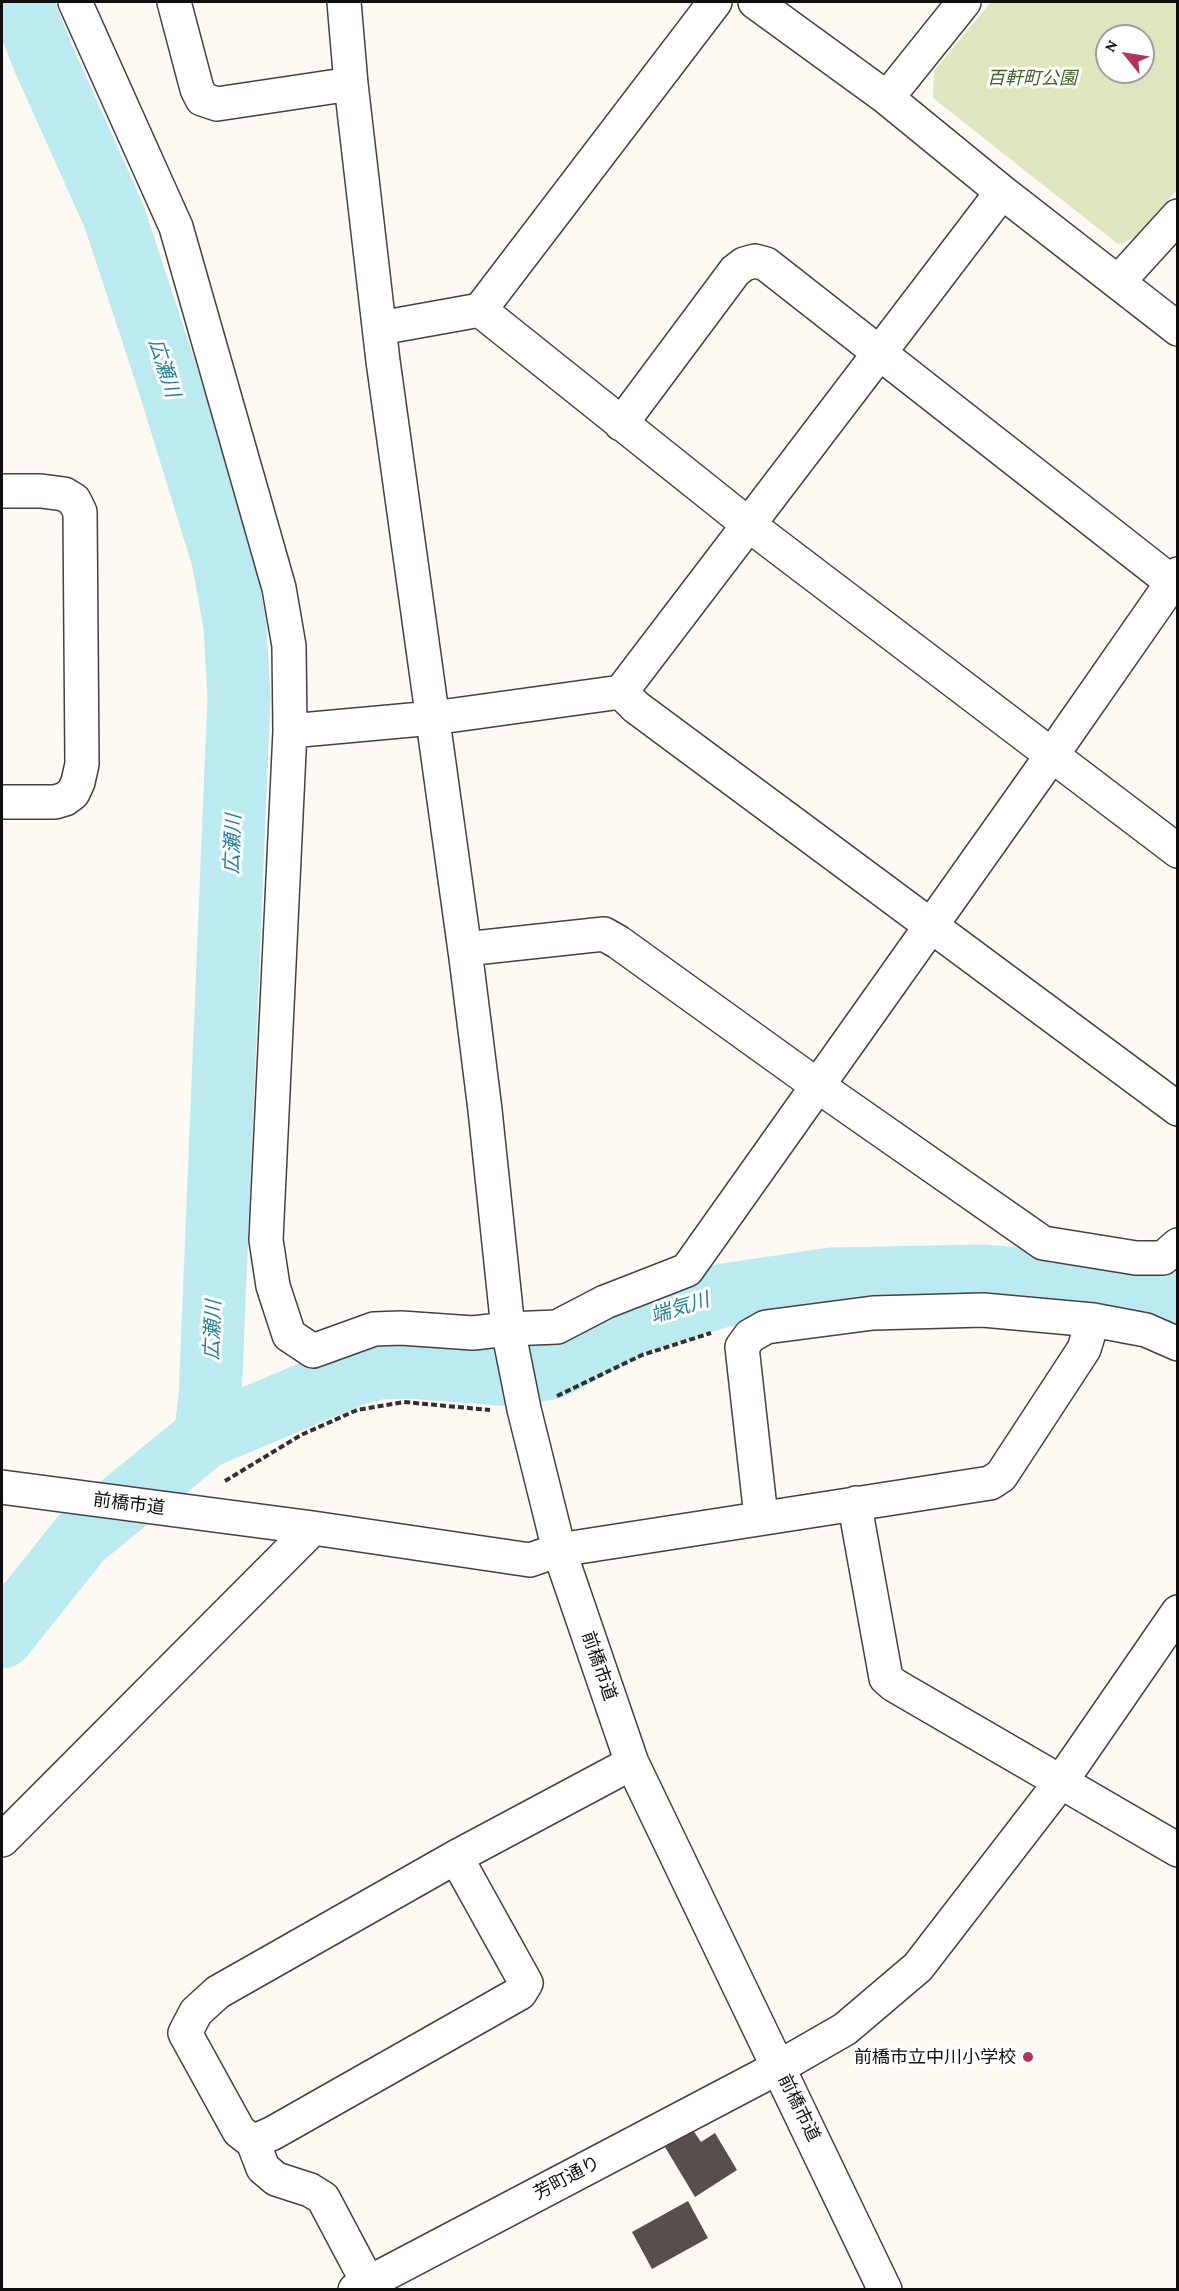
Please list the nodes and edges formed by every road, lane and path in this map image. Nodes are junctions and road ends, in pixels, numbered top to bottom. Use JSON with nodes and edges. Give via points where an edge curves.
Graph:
{"nodes":[{"id":1,"x":75,"y":2,"type":"edge"},
{"id":2,"x":174,"y":2,"type":"edge"},
{"id":3,"x":344,"y":2,"type":"edge"},
{"id":4,"x":715,"y":2,"type":"edge"},
{"id":5,"x":755,"y":2,"type":"edge"},
{"id":6,"x":964,"y":2,"type":"edge"},
{"id":7,"x":351,"y":84,"type":"junction"},
{"id":8,"x":887,"y":98,"type":"junction"},
{"id":9,"x":1002,"y":192,"type":"junction"},
{"id":10,"x":1178,"y":216,"type":"edge"},
{"id":11,"x":1119,"y":282,"type":"junction"},
{"id":12,"x":480,"y":310,"type":"junction"},
{"id":13,"x":380,"y":328,"type":"junction"},
{"id":14,"x":1178,"y":329,"type":"edge"},
{"id":15,"x":878,"y":354,"type":"junction"},
{"id":16,"x":621,"y":424,"type":"junction"},
{"id":17,"x":2,"y":491,"type":"edge"},
{"id":18,"x":749,"y":525,"type":"junction"},
{"id":19,"x":1176,"y":581,"type":"edge"},
{"id":20,"x":621,"y":692,"type":"junction"},
{"id":21,"x":433,"y":718,"type":"junction"},
{"id":22,"x":290,"y":731,"type":"junction"},
{"id":23,"x":1052,"y":755,"type":"junction"},
{"id":24,"x":2,"y":802,"type":"edge"},
{"id":25,"x":1178,"y":851,"type":"edge"},
{"id":26,"x":929,"y":926,"type":"junction"},
{"id":27,"x":465,"y":949,"type":"junction"},
{"id":28,"x":818,"y":1086,"type":"junction"},
{"id":29,"x":1178,"y":1109,"type":"edge"},
{"id":30,"x":1178,"y":1245,"type":"edge"},
{"id":31,"x":1093,"y":1320,"type":"junction"},
{"id":32,"x":508,"y":1329,"type":"junction"},
{"id":33,"x":750,"y":1336,"type":"junction"},
{"id":34,"x":1178,"y":1344,"type":"edge"},
{"id":35,"x":557,"y":1396,"type":"dead end"},
{"id":36,"x":498,"y":1410,"type":"dead end"},
{"id":37,"x":2,"y":1487,"type":"edge"},
{"id":38,"x":856,"y":1503,"type":"junction"},
{"id":39,"x":177,"y":1510,"type":"junction"},
{"id":40,"x":761,"y":1517,"type":"junction"},
{"id":41,"x":313,"y":1528,"type":"junction"},
{"id":42,"x":559,"y":1550,"type":"junction"},
{"id":43,"x":1176,"y":1619,"type":"edge"},
{"id":44,"x":632,"y":1763,"type":"junction"},
{"id":45,"x":1060,"y":1783,"type":"junction"},
{"id":46,"x":2,"y":1840,"type":"edge"},
{"id":47,"x":1178,"y":1850,"type":"edge"},
{"id":48,"x":456,"y":1857,"type":"junction"},
{"id":49,"x":779,"y":2067,"type":"junction"},
{"id":50,"x":253,"y":2142,"type":"junction"},
{"id":51,"x":362,"y":2286,"type":"edge"},
{"id":52,"x":885,"y":2289,"type":"edge"}],
"edges":[{"from":1,"to":22,"type":"street","via":[[176,227],[279,588],[289,646]]},
{"from":2,"to":7,"type":"street","via":[[202,99],[217,104]]},
{"from":3,"to":7,"type":"street"},
{"from":4,"to":12,"type":"street"},
{"from":5,"to":8,"type":"street"},
{"from":6,"to":8,"type":"street"},
{"from":7,"to":13,"type":"street"},
{"from":8,"to":9,"type":"street"},
{"from":9,"to":11,"type":"street"},
{"from":9,"to":15,"type":"street"},
{"from":10,"to":11,"type":"street"},
{"from":11,"to":14,"type":"street"},
{"from":12,"to":13,"type":"street"},
{"from":12,"to":16,"type":"street"},
{"from":13,"to":21,"type":"street"},
{"from":15,"to":16,"type":"street","via":[[766,264],[755,261],[735,271]]},
{"from":15,"to":18,"type":"street"},
{"from":15,"to":19,"type":"street"},
{"from":16,"to":18,"type":"street"},
{"from":17,"to":24,"type":"street","via":[[64,494],[74,500],[80,512],[82,764],[73,793],[65,799]]},
{"from":18,"to":20,"type":"street"},
{"from":18,"to":23,"type":"street"},
{"from":19,"to":23,"type":"street"},
{"from":20,"to":21,"type":"street"},
{"from":20,"to":26,"type":"street"},
{"from":21,"to":22,"type":"street"},
{"from":21,"to":27,"type":"street"},
{"from":22,"to":32,"type":"street","via":[[266,1240],[273,1286],[289,1335],[313,1351],[374,1329],[473,1334]]},
{"from":23,"to":25,"type":"street"},
{"from":23,"to":26,"type":"street"},
{"from":26,"to":28,"type":"street"},
{"from":26,"to":29,"type":"street"},
{"from":27,"to":28,"type":"street","via":[[603,934]]},
{"from":27,"to":32,"type":"street"},
{"from":28,"to":30,"type":"street","via":[[1042,1243],[1136,1258],[1163,1258]]},
{"from":28,"to":32,"type":"street","via":[[687,1270],[605,1302],[557,1327]]},
{"from":31,"to":33,"type":"street","via":[[982,1310],[873,1313],[766,1327]]},
{"from":31,"to":34,"type":"street","via":[[1146,1330]]},
{"from":31,"to":38,"type":"street","via":[[1084,1348],[1001,1476],[990,1483]]},
{"from":32,"to":42,"type":"street"},
{"from":33,"to":35,"type":"path","via":[[736,1329],[705,1334],[642,1355]]},
{"from":33,"to":40,"type":"street","via":[[742,1347],[742,1360]]},
{"from":36,"to":39,"type":"path","via":[[404,1401],[357,1410],[301,1435]]},
{"from":37,"to":39,"type":"street","name":"前橋市道"},
{"from":38,"to":40,"type":"street"},
{"from":38,"to":45,"type":"street","via":[[886,1678]]},
{"from":39,"to":41,"type":"street","name":"前橋市道"},
{"from":40,"to":42,"type":"street"},
{"from":41,"to":42,"type":"street","name":"前橋市道","via":[[530,1560]]},
{"from":41,"to":46,"type":"street"},
{"from":42,"to":44,"type":"street","name":"前橋市道"},
{"from":43,"to":45,"type":"street","name":"芳町通り"},
{"from":44,"to":48,"type":"street"},
{"from":44,"to":49,"type":"street","name":"前橋市道"},
{"from":45,"to":47,"type":"street"},
{"from":45,"to":49,"type":"street","name":"芳町通り","via":[[918,1967],[845,2029]]},
{"from":48,"to":50,"type":"street","via":[[218,1992],[196,2012],[185,2033],[239,2131]]},
{"from":48,"to":50,"type":"street","via":[[526,1983],[520,1994]]},
{"from":49,"to":51,"type":"street","name":"芳町通り"},
{"from":49,"to":52,"type":"street","name":"前橋市道"},
{"from":50,"to":51,"type":"street","via":[[264,2168],[276,2179],[322,2198]]}]}
